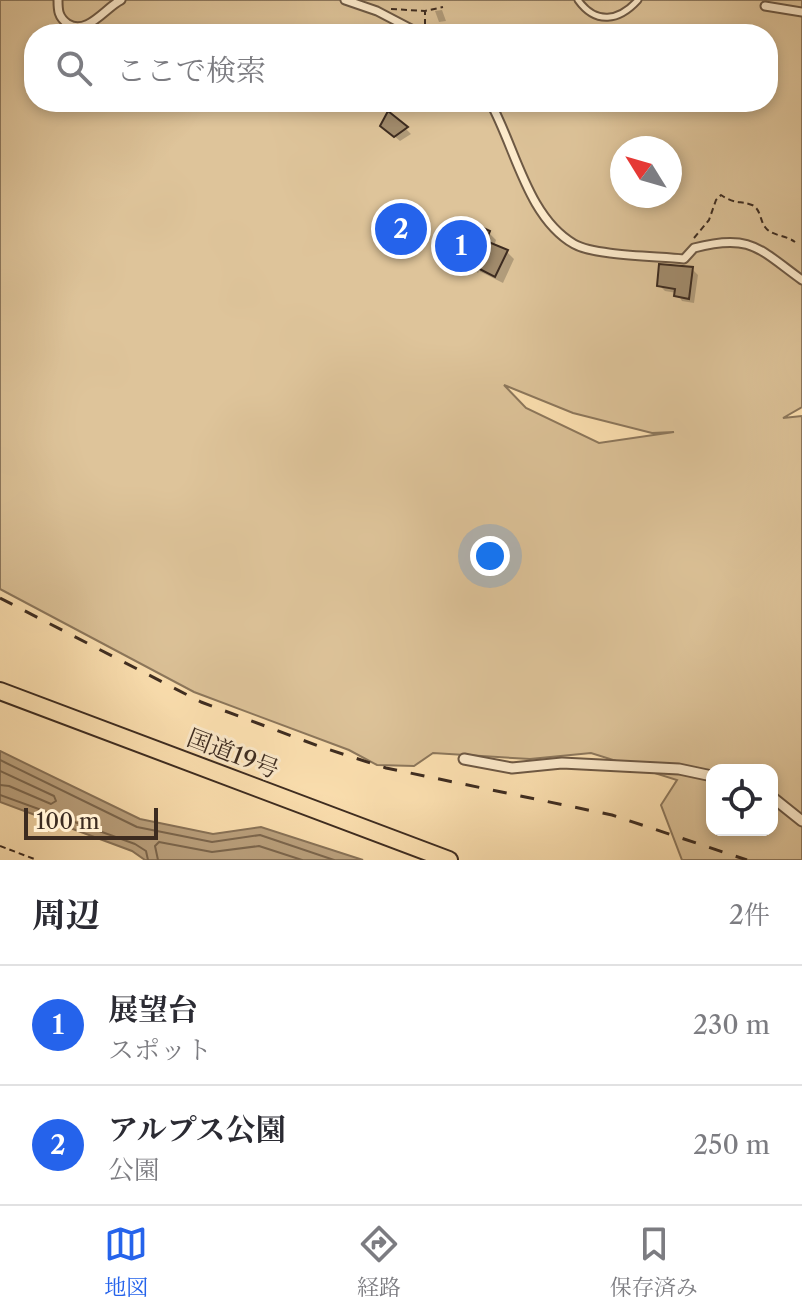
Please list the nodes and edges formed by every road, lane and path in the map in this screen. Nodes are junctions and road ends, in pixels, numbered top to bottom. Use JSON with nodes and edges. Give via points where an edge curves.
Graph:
{"nodes":[{"id":1,"x":58,"y":0,"type":"edge"},
{"id":2,"x":121,"y":0,"type":"edge"},
{"id":3,"x":345,"y":0,"type":"edge"},
{"id":4,"x":578,"y":0,"type":"edge"},
{"id":5,"x":638,"y":0,"type":"edge"},
{"id":6,"x":765,"y":6,"type":"dead end"},
{"id":7,"x":443,"y":7,"type":"dead end"},
{"id":8,"x":377,"y":11,"type":"junction"},
{"id":9,"x":425,"y":11,"type":"junction"},
{"id":10,"x":802,"y":12,"type":"edge"},
{"id":11,"x":427,"y":21,"type":"dead end"},
{"id":12,"x":69,"y":24,"type":"edge"},
{"id":13,"x":86,"y":24,"type":"edge"},
{"id":14,"x":402,"y":24,"type":"edge"},
{"id":15,"x":494,"y":112,"type":"edge"},
{"id":16,"x":795,"y":242,"type":"dead end"},
{"id":17,"x":684,"y":259,"type":"junction"},
{"id":18,"x":802,"y":280,"type":"edge"},
{"id":19,"x":0,"y":691,"type":"edge"},
{"id":20,"x":464,"y":759,"type":"dead end"},
{"id":21,"x":706,"y":775,"type":"edge"},
{"id":22,"x":778,"y":802,"type":"edge"},
{"id":23,"x":802,"y":821,"type":"edge"},
{"id":24,"x":0,"y":846,"type":"edge"},
{"id":25,"x":37,"y":860,"type":"edge"},
{"id":26,"x":449,"y":860,"type":"edge"}],
"edges":[{"from":1,"to":12,"type":"street","via":[[58,13]]},
{"from":2,"to":13,"type":"street"},
{"from":3,"to":8,"type":"street"},
{"from":4,"to":5,"type":"lane","via":[[606,19],[620,16]]},
{"from":6,"to":10,"type":"street"},
{"from":7,"to":9,"type":"path"},
{"from":8,"to":9,"type":"path"},
{"from":8,"to":14,"type":"street"},
{"from":9,"to":11,"type":"path"},
{"from":15,"to":17,"type":"street","via":[[531,194],[551,224],[575,245]]},
{"from":16,"to":17,"type":"path","via":[[764,227],[752,204],[733,203],[721,195]]},
{"from":17,"to":18,"type":"street","via":[[694,248],[733,241],[754,245]]},
{"from":19,"to":26,"type":"highway","name":"国道19号"},
{"from":20,"to":21,"type":"street","via":[[512,768],[562,763]]},
{"from":22,"to":23,"type":"street"},
{"from":24,"to":25,"type":"path"}]}
